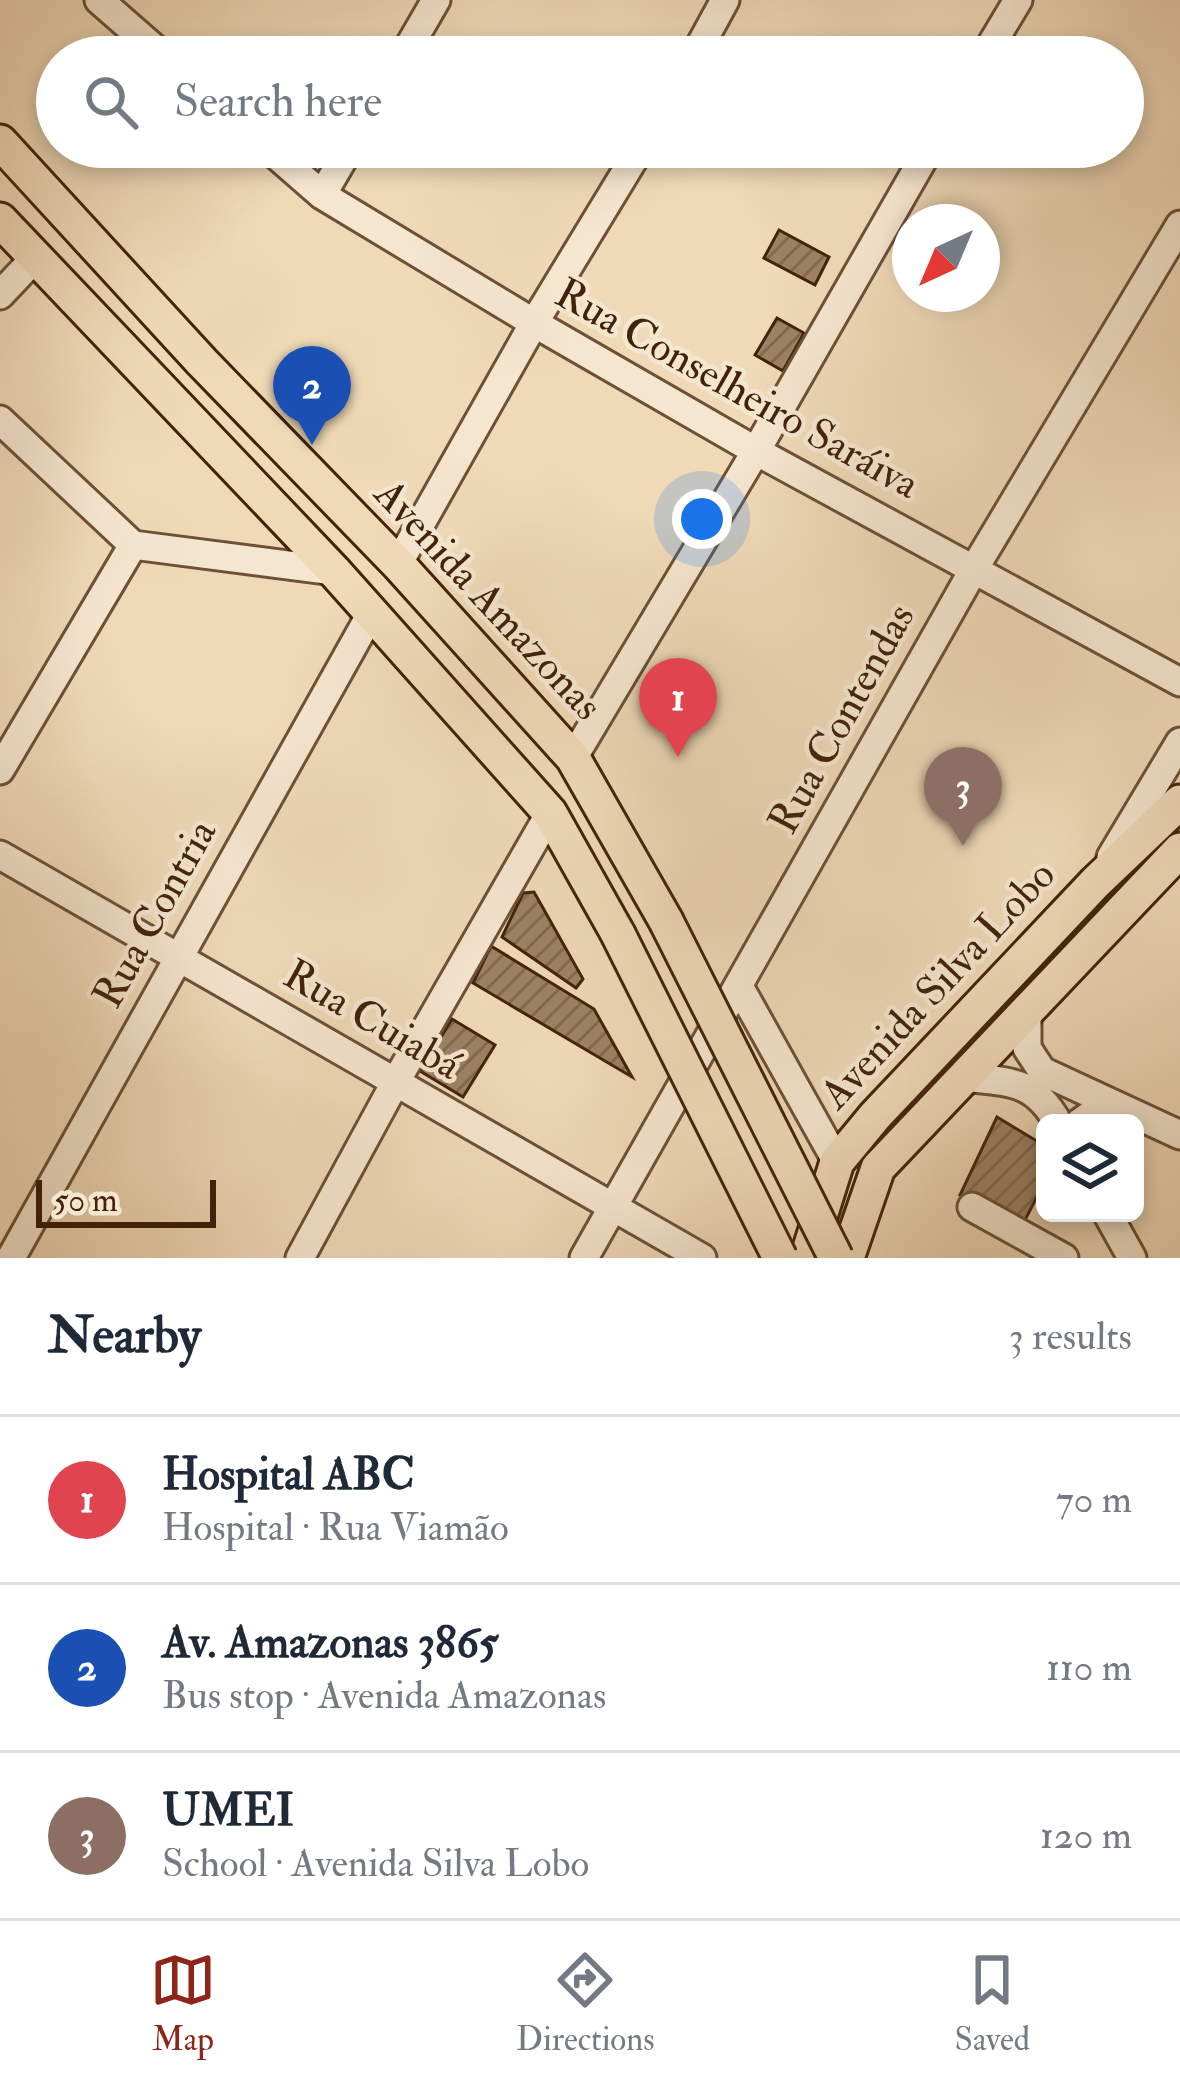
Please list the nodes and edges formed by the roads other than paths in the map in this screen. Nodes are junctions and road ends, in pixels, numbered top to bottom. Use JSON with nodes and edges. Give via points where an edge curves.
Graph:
{"nodes":[{"id":1,"x":99,"y":0,"type":"edge"},
{"id":2,"x":142,"y":0,"type":"edge"},
{"id":3,"x":436,"y":0,"type":"edge"},
{"id":4,"x":725,"y":0,"type":"edge"},
{"id":5,"x":1018,"y":0,"type":"edge"},
{"id":6,"x":128,"y":25,"type":"junction"},
{"id":7,"x":140,"y":36,"type":"edge"},
{"id":8,"x":415,"y":36,"type":"edge"},
{"id":9,"x":705,"y":36,"type":"edge"},
{"id":10,"x":997,"y":36,"type":"edge"},
{"id":11,"x":0,"y":142,"type":"edge"},
{"id":12,"x":291,"y":168,"type":"edge"},
{"id":13,"x":338,"y":168,"type":"edge"},
{"id":14,"x":627,"y":168,"type":"edge"},
{"id":15,"x":918,"y":168,"type":"edge"},
{"id":16,"x":322,"y":195,"type":"junction"},
{"id":17,"x":0,"y":220,"type":"edge"},
{"id":18,"x":1180,"y":225,"type":"edge"},
{"id":19,"x":35,"y":258,"type":"junction"},
{"id":20,"x":0,"y":295,"type":"edge"},
{"id":21,"x":534,"y":323,"type":"junction"},
{"id":22,"x":0,"y":420,"type":"edge"},
{"id":23,"x":756,"y":451,"type":"junction"},
{"id":24,"x":133,"y":545,"type":"junction"},
{"id":25,"x":398,"y":564,"type":"junction"},
{"id":26,"x":974,"y":569,"type":"junction"},
{"id":27,"x":334,"y":571,"type":"junction"},
{"id":28,"x":372,"y":612,"type":"junction"},
{"id":29,"x":1180,"y":682,"type":"edge"},
{"id":30,"x":1180,"y":742,"type":"edge"},
{"id":31,"x":572,"y":758,"type":"junction"},
{"id":32,"x":0,"y":770,"type":"edge"},
{"id":33,"x":1180,"y":802,"type":"edge"},
{"id":34,"x":550,"y":813,"type":"junction"},
{"id":35,"x":1180,"y":850,"type":"edge"},
{"id":36,"x":0,"y":855,"type":"edge"},
{"id":37,"x":1096,"y":882,"type":"junction"},
{"id":38,"x":178,"y":958,"type":"junction"},
{"id":39,"x":740,"y":988,"type":"junction"},
{"id":40,"x":1027,"y":1008,"type":"junction"},
{"id":41,"x":962,"y":1077,"type":"junction"},
{"id":42,"x":395,"y":1083,"type":"junction"},
{"id":43,"x":1109,"y":1102,"type":"junction"},
{"id":44,"x":1053,"y":1114,"type":"edge"},
{"id":45,"x":1092,"y":1114,"type":"edge"},
{"id":46,"x":1180,"y":1135,"type":"edge"},
{"id":47,"x":837,"y":1162,"type":"junction"},
{"id":48,"x":614,"y":1205,"type":"junction"},
{"id":49,"x":972,"y":1207,"type":"dead end"},
{"id":50,"x":1113,"y":1222,"type":"edge"},
{"id":51,"x":850,"y":1252,"type":"edge"},
{"id":52,"x":11,"y":1258,"type":"edge"},
{"id":53,"x":300,"y":1258,"type":"edge"},
{"id":54,"x":584,"y":1258,"type":"edge"},
{"id":55,"x":702,"y":1258,"type":"edge"},
{"id":56,"x":780,"y":1258,"type":"edge"},
{"id":57,"x":807,"y":1258,"type":"edge"},
{"id":58,"x":1064,"y":1258,"type":"edge"},
{"id":59,"x":1132,"y":1258,"type":"edge"}],
"edges":[{"from":1,"to":6,"type":"street"},
{"from":2,"to":6,"type":"street"},
{"from":3,"to":8,"type":"street"},
{"from":4,"to":9,"type":"street"},
{"from":5,"to":10,"type":"street"},
{"from":6,"to":7,"type":"street"},
{"from":11,"to":25,"type":"main road","name":"Avenida Amazonas"},
{"from":12,"to":16,"type":"street","name":"Rua Conselheiro Saráiva"},
{"from":13,"to":16,"type":"street"},
{"from":14,"to":21,"type":"street"},
{"from":15,"to":23,"type":"street"},
{"from":16,"to":21,"type":"street","name":"Rua Conselheiro Saráiva"},
{"from":17,"to":19,"type":"main road"},
{"from":18,"to":26,"type":"street","name":"Rua Contendas"},
{"from":19,"to":20,"type":"street"},
{"from":19,"to":27,"type":"main road"},
{"from":21,"to":23,"type":"street","name":"Rua Conselheiro Saráiva"},
{"from":21,"to":25,"type":"street"},
{"from":22,"to":24,"type":"street"},
{"from":23,"to":26,"type":"street","name":"Rua Conselheiro Saráiva"},
{"from":23,"to":31,"type":"street"},
{"from":24,"to":27,"type":"street"},
{"from":24,"to":32,"type":"street"},
{"from":25,"to":31,"type":"main road","name":"Avenida Amazonas"},
{"from":26,"to":29,"type":"street","name":"Rua Conselheiro Saráiva"},
{"from":26,"to":39,"type":"street","name":"Rua Contendas"},
{"from":27,"to":28,"type":"main road"},
{"from":28,"to":34,"type":"main road"},
{"from":28,"to":38,"type":"street","name":"Rua Contria"},
{"from":30,"to":37,"type":"street"},
{"from":31,"to":51,"type":"main road","name":"Avenida Amazonas","bridge":true},
{"from":33,"to":37,"type":"main road","name":"Avenida Silva Lobo"},
{"from":34,"to":42,"type":"street"},
{"from":34,"to":56,"type":"main road","bridge":true},
{"from":35,"to":40,"type":"main road","name":"Avenida Silva Lobo"},
{"from":36,"to":38,"type":"street","name":"Rua Cuiabá"},
{"from":37,"to":47,"type":"main road","name":"Avenida Silva Lobo"},
{"from":38,"to":42,"type":"street","name":"Rua Cuiabá"},
{"from":38,"to":52,"type":"street","name":"Rua Contria"},
{"from":39,"to":47,"type":"street"},
{"from":39,"to":48,"type":"street","name":"Rua Contendas"},
{"from":40,"to":41,"type":"main road","name":"Avenida Silva Lobo"},
{"from":40,"to":43,"type":"street","via":[[1027,1048],[1042,1071]]},
{"from":41,"to":44,"type":"street","via":[[1019,1083]]},
{"from":41,"to":51,"type":"main road","name":"Avenida Silva Lobo","via":[[878,1168]]},
{"from":42,"to":48,"type":"street","name":"Rua Cuiabá"},
{"from":42,"to":53,"type":"street"},
{"from":43,"to":45,"type":"street"},
{"from":43,"to":46,"type":"street"},
{"from":47,"to":57,"type":"main road","name":"Avenida Silva Lobo"},
{"from":48,"to":54,"type":"street","name":"Rua Contendas"},
{"from":48,"to":55,"type":"street","name":"Rua Cuiabá"},
{"from":49,"to":58,"type":"street"},
{"from":50,"to":59,"type":"street"}]}
